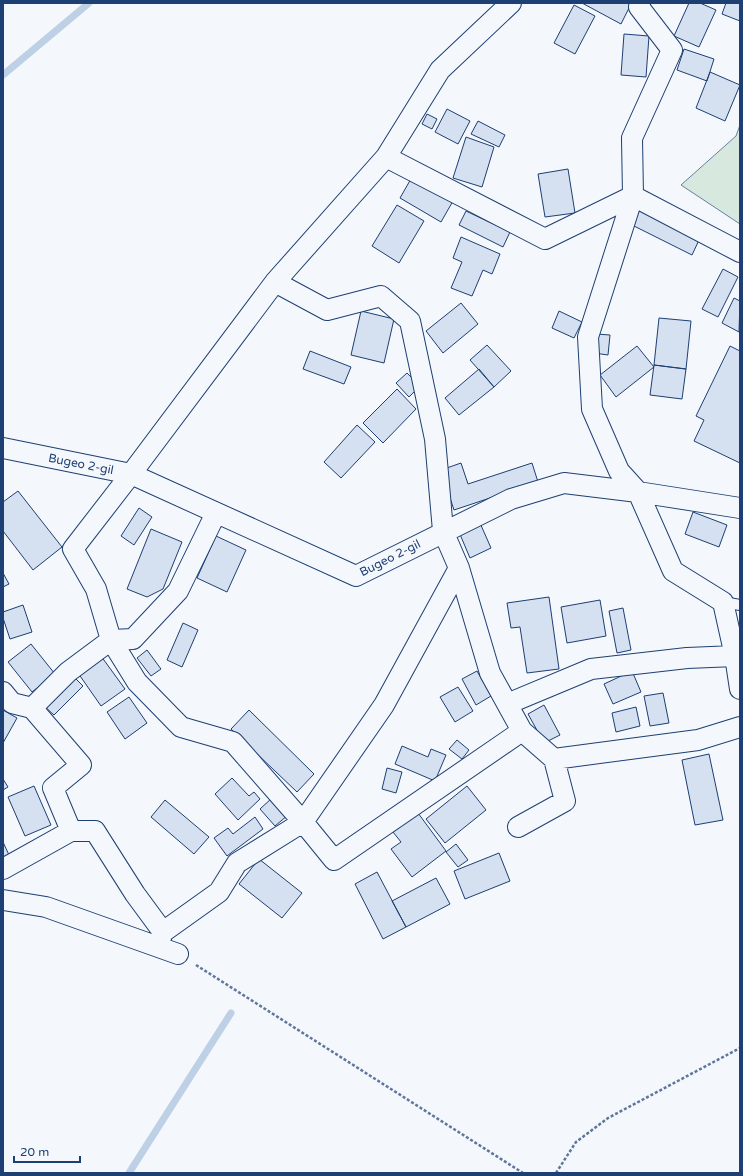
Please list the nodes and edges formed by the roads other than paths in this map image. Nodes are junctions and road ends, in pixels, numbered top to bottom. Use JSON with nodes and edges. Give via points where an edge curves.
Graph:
{"nodes":[{"id":1,"x":511,"y":3,"type":"edge"},
{"id":2,"x":640,"y":3,"type":"edge"},
{"id":3,"x":386,"y":157,"type":"junction"},
{"id":4,"x":633,"y":196,"type":"junction"},
{"id":5,"x":740,"y":252,"type":"edge"},
{"id":6,"x":275,"y":282,"type":"junction"},
{"id":7,"x":3,"y":448,"type":"edge"},
{"id":8,"x":131,"y":474,"type":"junction"},
{"id":9,"x":638,"y":492,"type":"junction"},
{"id":10,"x":740,"y":508,"type":"edge"},
{"id":11,"x":216,"y":513,"type":"junction"},
{"id":12,"x":443,"y":531,"type":"junction"},
{"id":13,"x":459,"y":568,"type":"junction"},
{"id":14,"x":732,"y":603,"type":"edge"},
{"id":15,"x":111,"y":640,"type":"junction"},
{"id":16,"x":735,"y":656,"type":"junction"},
{"id":17,"x":740,"y":689,"type":"edge"},
{"id":18,"x":3,"y":692,"type":"edge"},
{"id":19,"x":507,"y":704,"type":"junction"},
{"id":20,"x":32,"y":708,"type":"junction"},
{"id":21,"x":740,"y":727,"type":"edge"},
{"id":22,"x":522,"y":731,"type":"junction"},
{"id":23,"x":554,"y":759,"type":"junction"},
{"id":24,"x":303,"y":822,"type":"junction"},
{"id":25,"x":518,"y":827,"type":"dead end"},
{"id":26,"x":71,"y":831,"type":"junction"},
{"id":27,"x":3,"y":869,"type":"edge"},
{"id":28,"x":3,"y":900,"type":"edge"},
{"id":29,"x":160,"y":939,"type":"junction"},
{"id":30,"x":178,"y":954,"type":"road end"}],
"edges":[{"from":1,"to":3,"type":"street","via":[[440,70]]},
{"from":2,"to":4,"type":"street","via":[[639,7],[672,50],[632,138]]},
{"from":3,"to":4,"type":"street","via":[[545,239]]},
{"from":3,"to":6,"type":"street"},
{"from":4,"to":5,"type":"street"},
{"from":4,"to":9,"type":"street","via":[[588,337],[592,409],[619,471]]},
{"from":6,"to":8,"type":"street"},
{"from":6,"to":12,"type":"street","via":[[327,310],[381,296],[410,321],[435,439]]},
{"from":7,"to":8,"type":"street","name":"Bugeo 2-gil"},
{"from":8,"to":11,"type":"street","name":"Bugeo 2-gil"},
{"from":8,"to":15,"type":"street","via":[[72,549],[96,589]]},
{"from":9,"to":10,"type":"street","name":"Bugeo 2-gil"},
{"from":9,"to":12,"type":"street","name":"Bugeo 2-gil","via":[[564,483],[511,499]]},
{"from":9,"to":14,"type":"street","via":[[673,571]]},
{"from":11,"to":12,"type":"street","name":"Bugeo 2-gil","via":[[356,576]]},
{"from":11,"to":15,"type":"street","via":[[178,591],[133,639]]},
{"from":12,"to":13,"type":"street"},
{"from":13,"to":19,"type":"street","via":[[490,673]]},
{"from":13,"to":24,"type":"street","via":[[384,705]]},
{"from":14,"to":16,"type":"street"},
{"from":15,"to":20,"type":"street","via":[[68,672]]},
{"from":15,"to":24,"type":"street","via":[[137,682],[181,727],[234,742]]},
{"from":16,"to":17,"type":"street"},
{"from":16,"to":19,"type":"street","via":[[687,658],[591,669]]},
{"from":18,"to":20,"type":"street","via":[[12,703]]},
{"from":19,"to":22,"type":"street"},
{"from":20,"to":26,"type":"street","via":[[81,765],[53,788]]},
{"from":21,"to":23,"type":"street","via":[[698,740]]},
{"from":22,"to":23,"type":"street"},
{"from":22,"to":24,"type":"street","via":[[334,860]]},
{"from":23,"to":25,"type":"street","via":[[565,802]]},
{"from":24,"to":29,"type":"street","via":[[237,862],[219,892]]},
{"from":26,"to":27,"type":"street"},
{"from":26,"to":29,"type":"street","via":[[95,832]]},
{"from":28,"to":29,"type":"street","via":[[46,907]]},
{"from":29,"to":30,"type":"street"}]}
